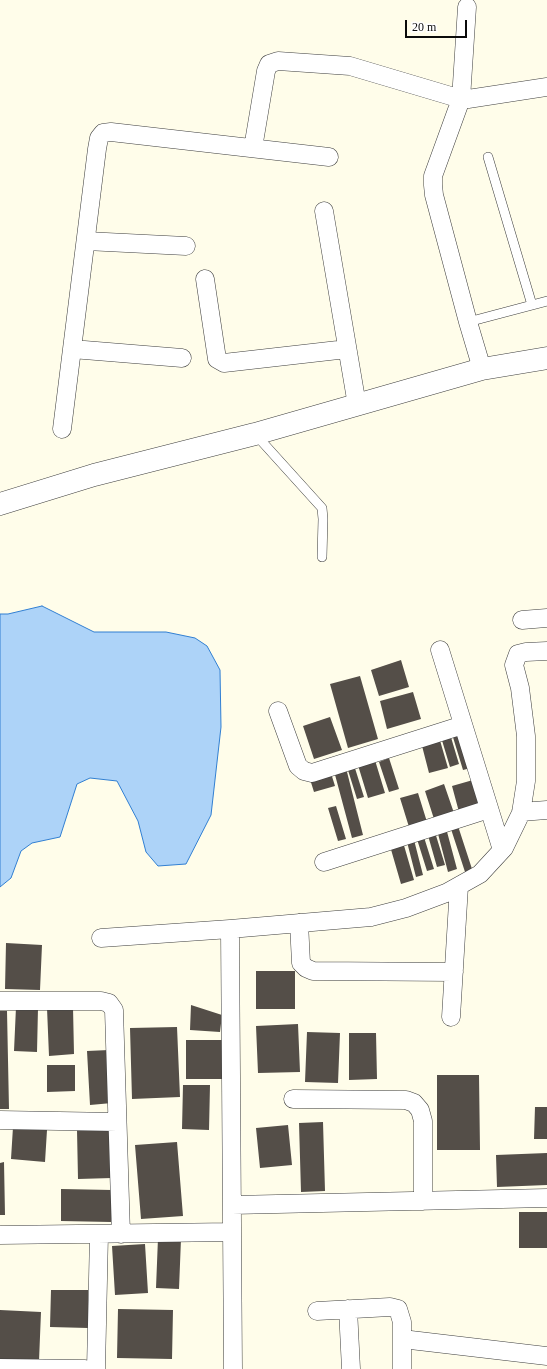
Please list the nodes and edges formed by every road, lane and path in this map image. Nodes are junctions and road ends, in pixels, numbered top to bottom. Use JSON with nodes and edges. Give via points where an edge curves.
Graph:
{"nodes":[{"id":1,"x":467,"y":7,"type":"dead end"},
{"id":2,"x":547,"y":86,"type":"edge"},
{"id":3,"x":461,"y":99,"type":"junction"},
{"id":4,"x":253,"y":148,"type":"junction"},
{"id":5,"x":329,"y":157,"type":"dead end"},
{"id":6,"x":488,"y":157,"type":"dead end"},
{"id":7,"x":324,"y":211,"type":"dead end"},
{"id":8,"x":86,"y":241,"type":"junction"},
{"id":9,"x":186,"y":246,"type":"dead end"},
{"id":10,"x":205,"y":279,"type":"dead end"},
{"id":11,"x":547,"y":301,"type":"edge"},
{"id":12,"x":532,"y":305,"type":"junction"},
{"id":13,"x":468,"y":322,"type":"junction"},
{"id":14,"x":72,"y":349,"type":"junction"},
{"id":15,"x":348,"y":349,"type":"junction"},
{"id":16,"x":182,"y":358,"type":"dead end"},
{"id":17,"x":547,"y":358,"type":"edge"},
{"id":18,"x":482,"y":369,"type":"junction"},
{"id":19,"x":357,"y":405,"type":"junction"},
{"id":20,"x":62,"y":429,"type":"dead end"},
{"id":21,"x":255,"y":434,"type":"junction"},
{"id":22,"x":0,"y":504,"type":"edge"},
{"id":23,"x":322,"y":557,"type":"dead end"},
{"id":24,"x":547,"y":618,"type":"edge"},
{"id":25,"x":522,"y":620,"type":"dead end"},
{"id":26,"x":440,"y":650,"type":"dead end"},
{"id":27,"x":547,"y":651,"type":"edge"},
{"id":28,"x":278,"y":711,"type":"dead end"},
{"id":29,"x":463,"y":725,"type":"junction"},
{"id":30,"x":489,"y":810,"type":"junction"},
{"id":31,"x":547,"y":810,"type":"edge"},
{"id":32,"x":521,"y":812,"type":"junction"},
{"id":33,"x":502,"y":850,"type":"junction"},
{"id":34,"x":324,"y":862,"type":"dead end"},
{"id":35,"x":460,"y":886,"type":"junction"},
{"id":36,"x":298,"y":923,"type":"junction"},
{"id":37,"x":230,"y":929,"type":"junction"},
{"id":38,"x":100,"y":938,"type":"dead end"},
{"id":39,"x":454,"y":972,"type":"junction"},
{"id":40,"x":0,"y":1002,"type":"edge"},
{"id":41,"x":451,"y":1017,"type":"dead end"},
{"id":42,"x":293,"y":1099,"type":"dead end"},
{"id":43,"x":0,"y":1120,"type":"edge"},
{"id":44,"x":117,"y":1122,"type":"junction"},
{"id":45,"x":547,"y":1198,"type":"edge"},
{"id":46,"x":423,"y":1201,"type":"junction"},
{"id":47,"x":232,"y":1205,"type":"junction"},
{"id":48,"x":232,"y":1232,"type":"junction"},
{"id":49,"x":99,"y":1234,"type":"junction"},
{"id":50,"x":121,"y":1234,"type":"junction"},
{"id":51,"x":0,"y":1235,"type":"edge"},
{"id":52,"x":348,"y":1309,"type":"junction"},
{"id":53,"x":317,"y":1311,"type":"dead end"},
{"id":54,"x":402,"y":1340,"type":"junction"},
{"id":55,"x":547,"y":1356,"type":"edge"},
{"id":56,"x":0,"y":1368,"type":"edge"},
{"id":57,"x":85,"y":1369,"type":"edge"},
{"id":58,"x":96,"y":1369,"type":"edge"},
{"id":59,"x":233,"y":1369,"type":"edge"},
{"id":60,"x":351,"y":1369,"type":"edge"},
{"id":61,"x":402,"y":1369,"type":"edge"}],
"edges":[{"from":1,"to":3,"type":"street"},
{"from":2,"to":3,"type":"street"},
{"from":3,"to":4,"type":"street","via":[[350,66],[278,61],[269,64],[266,71]]},
{"from":3,"to":13,"type":"street","via":[[433,176],[433,185]]},
{"from":4,"to":5,"type":"street"},
{"from":4,"to":8,"type":"street","via":[[103,133],[97,149]]},
{"from":6,"to":12,"type":"lane"},
{"from":7,"to":15,"type":"street"},
{"from":8,"to":9,"type":"street"},
{"from":8,"to":14,"type":"street"},
{"from":10,"to":15,"type":"street","via":[[217,359],[224,363]]},
{"from":11,"to":12,"type":"lane"},
{"from":12,"to":13,"type":"lane"},
{"from":13,"to":18,"type":"street"},
{"from":14,"to":16,"type":"street"},
{"from":14,"to":20,"type":"street"},
{"from":15,"to":19,"type":"street"},
{"from":17,"to":18,"type":"street"},
{"from":18,"to":19,"type":"street"},
{"from":19,"to":21,"type":"street"},
{"from":21,"to":22,"type":"street","via":[[94,475]]},
{"from":21,"to":23,"type":"lane","via":[[322,508]]},
{"from":24,"to":25,"type":"street"},
{"from":26,"to":29,"type":"street"},
{"from":27,"to":32,"type":"street","via":[[518,654],[514,665],[520,688],[526,736],[526,781]]},
{"from":28,"to":29,"type":"street","via":[[298,766],[312,773]]},
{"from":29,"to":30,"type":"street"},
{"from":30,"to":33,"type":"street"},
{"from":30,"to":34,"type":"street"},
{"from":31,"to":32,"type":"street"},
{"from":32,"to":33,"type":"street"},
{"from":33,"to":35,"type":"street","via":[[480,874]]},
{"from":35,"to":36,"type":"street","via":[[406,908],[371,917]]},
{"from":35,"to":39,"type":"street"},
{"from":36,"to":37,"type":"street"},
{"from":36,"to":39,"type":"street","via":[[301,963],[314,971]]},
{"from":37,"to":38,"type":"street"},
{"from":37,"to":47,"type":"street"},
{"from":39,"to":41,"type":"street"},
{"from":40,"to":44,"type":"street","via":[[109,1003],[114,1010]]},
{"from":42,"to":46,"type":"street","via":[[406,1100],[414,1104],[420,1110],[423,1121]]},
{"from":43,"to":44,"type":"street"},
{"from":44,"to":50,"type":"street"},
{"from":45,"to":46,"type":"street"},
{"from":46,"to":47,"type":"street"},
{"from":47,"to":48,"type":"street"},
{"from":48,"to":50,"type":"street"},
{"from":48,"to":59,"type":"street"},
{"from":49,"to":50,"type":"street"},
{"from":49,"to":51,"type":"street"},
{"from":49,"to":58,"type":"street"},
{"from":52,"to":53,"type":"street"},
{"from":52,"to":54,"type":"street","via":[[390,1306],[398,1310],[402,1322]]},
{"from":52,"to":60,"type":"street"},
{"from":54,"to":55,"type":"street"},
{"from":54,"to":61,"type":"street"},
{"from":56,"to":57,"type":"street"}]}
